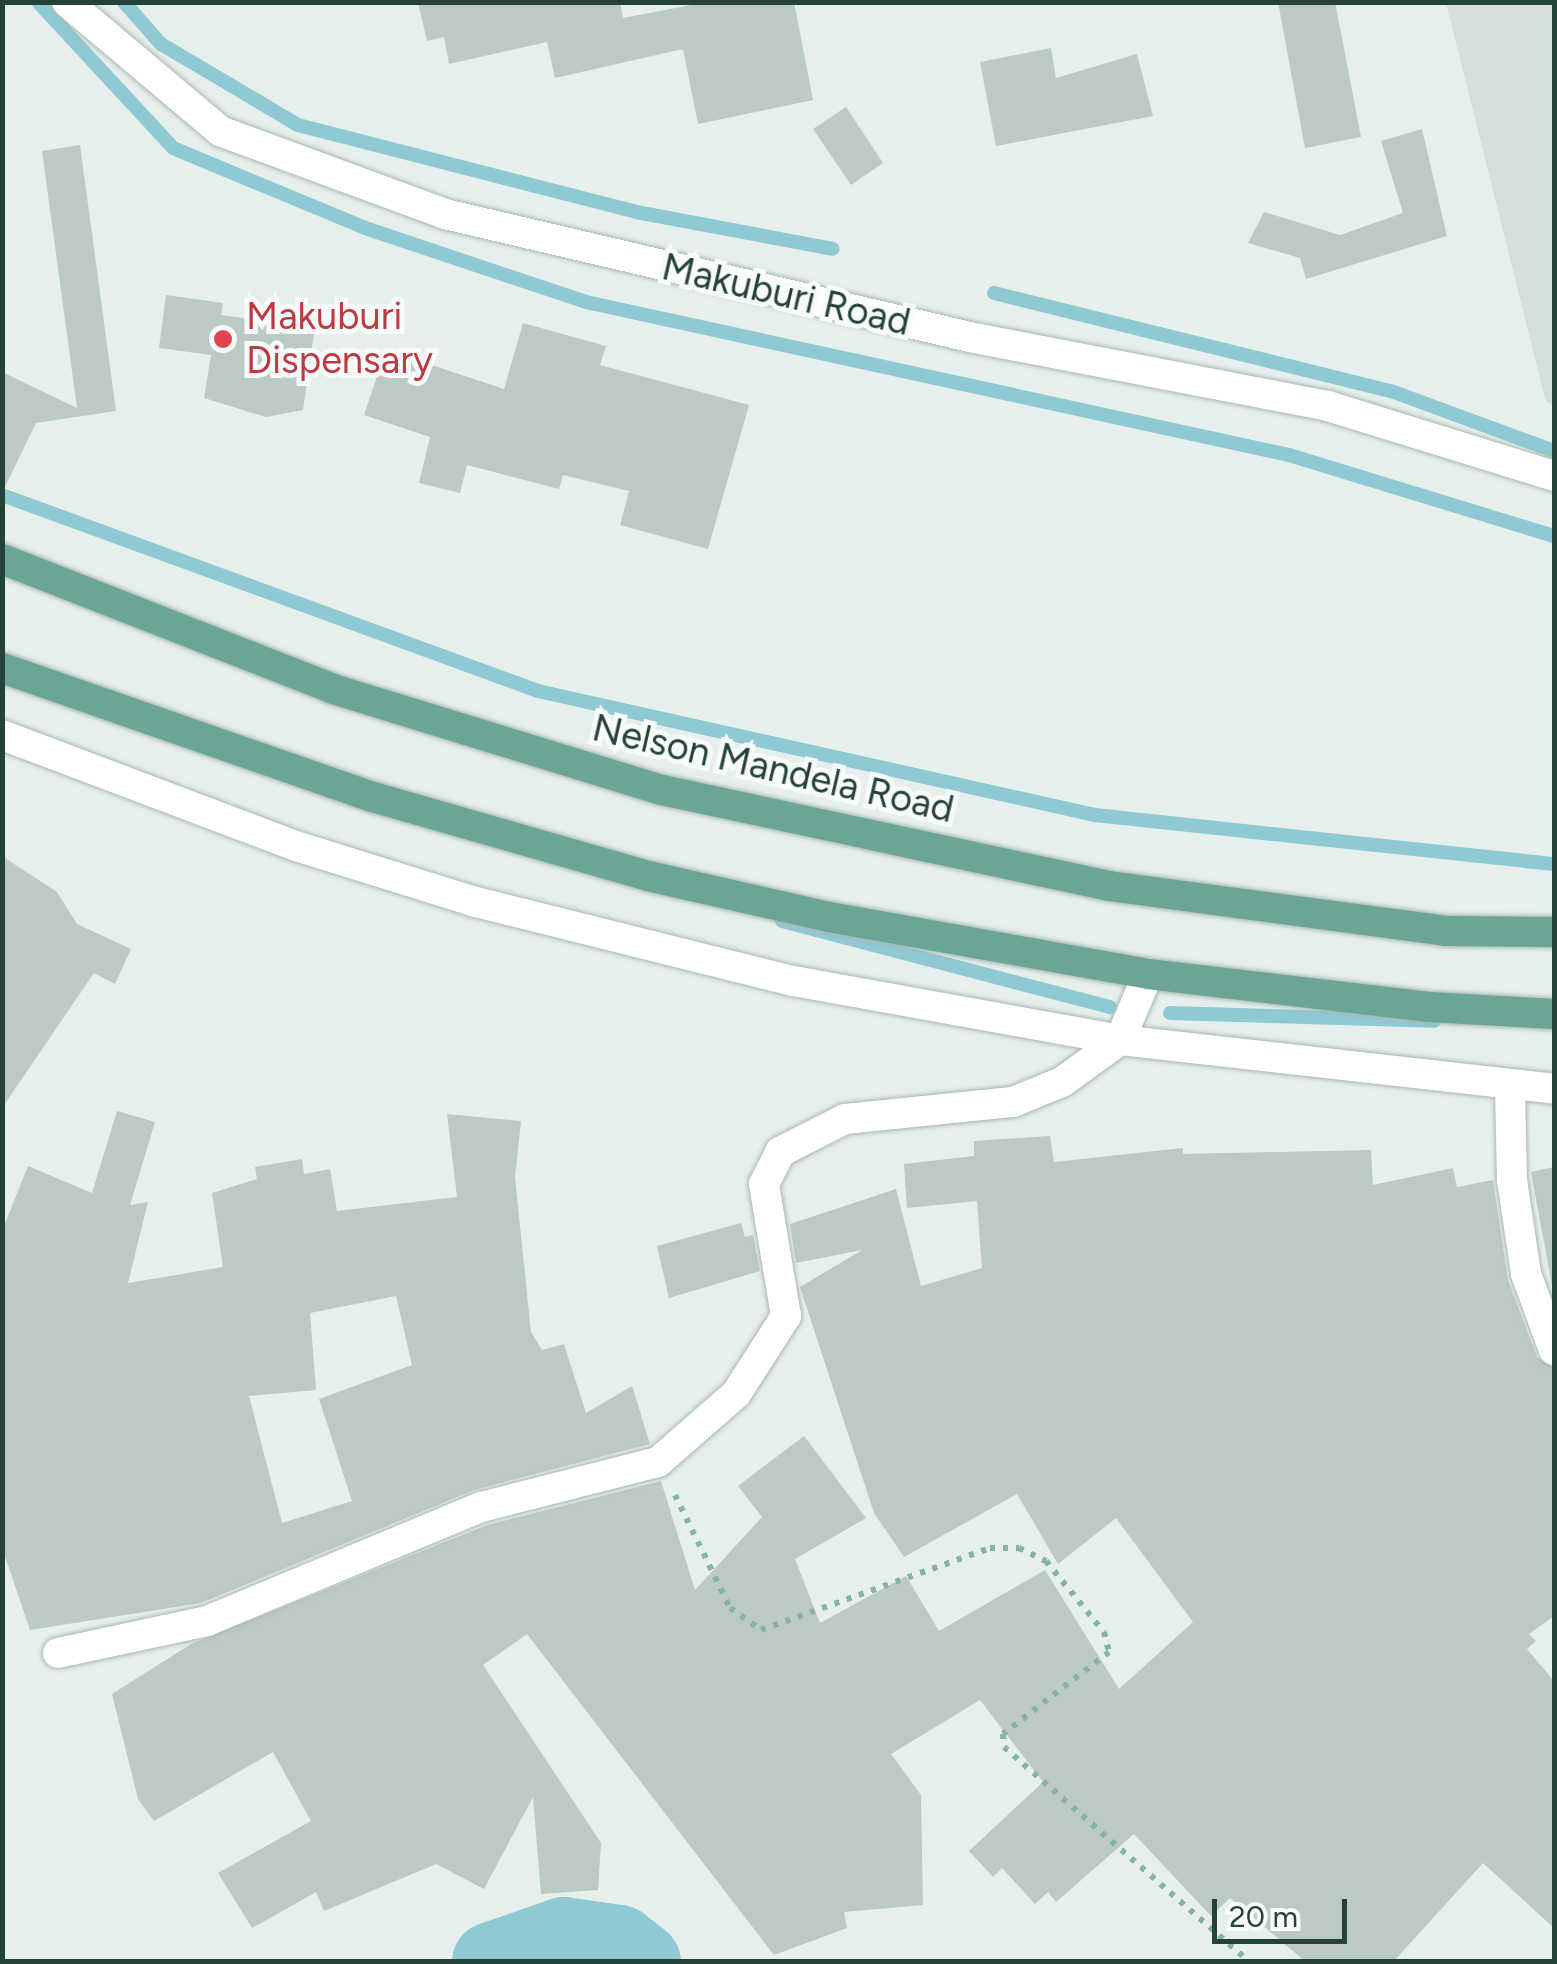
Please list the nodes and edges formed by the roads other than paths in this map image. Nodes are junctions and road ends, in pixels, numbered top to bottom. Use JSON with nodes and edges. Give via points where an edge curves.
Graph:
{"nodes":[{"id":1,"x":67,"y":2,"type":"edge"},
{"id":2,"x":1554,"y":476,"type":"edge"},
{"id":3,"x":2,"y":559,"type":"edge"},
{"id":4,"x":2,"y":668,"type":"edge"},
{"id":5,"x":2,"y":735,"type":"edge"},
{"id":6,"x":1554,"y":932,"type":"edge"},
{"id":7,"x":1148,"y":974,"type":"junction"},
{"id":8,"x":1554,"y":1014,"type":"edge"},
{"id":9,"x":1120,"y":1040,"type":"junction"},
{"id":10,"x":1510,"y":1087,"type":"junction"},
{"id":11,"x":1554,"y":1089,"type":"edge"},
{"id":12,"x":1554,"y":1350,"type":"edge"},
{"id":13,"x":58,"y":1654,"type":"dead end"}],
"edges":[{"from":1,"to":2,"type":"street","name":"Makuburi Road","via":[[220,131],[445,214],[970,338],[1328,406]]},
{"from":3,"to":6,"type":"main road","name":"Nelson Mandela Road","via":[[333,689],[662,790],[1109,886],[1446,931]]},
{"from":4,"to":7,"type":"main road","via":[[372,797],[648,876]]},
{"from":5,"to":9,"type":"street","via":[[265,835],[472,902],[793,981]]},
{"from":7,"to":8,"type":"main road","via":[[1429,1008]]},
{"from":7,"to":9,"type":"street"},
{"from":9,"to":10,"type":"street"},
{"from":9,"to":13,"type":"street","via":[[1062,1082],[1013,1102],[845,1119],[780,1152],[764,1184],[786,1316],[736,1394],[658,1462],[481,1507],[207,1621]]},
{"from":10,"to":11,"type":"street"},
{"from":10,"to":12,"type":"street","via":[[1512,1180],[1526,1274]]}]}
